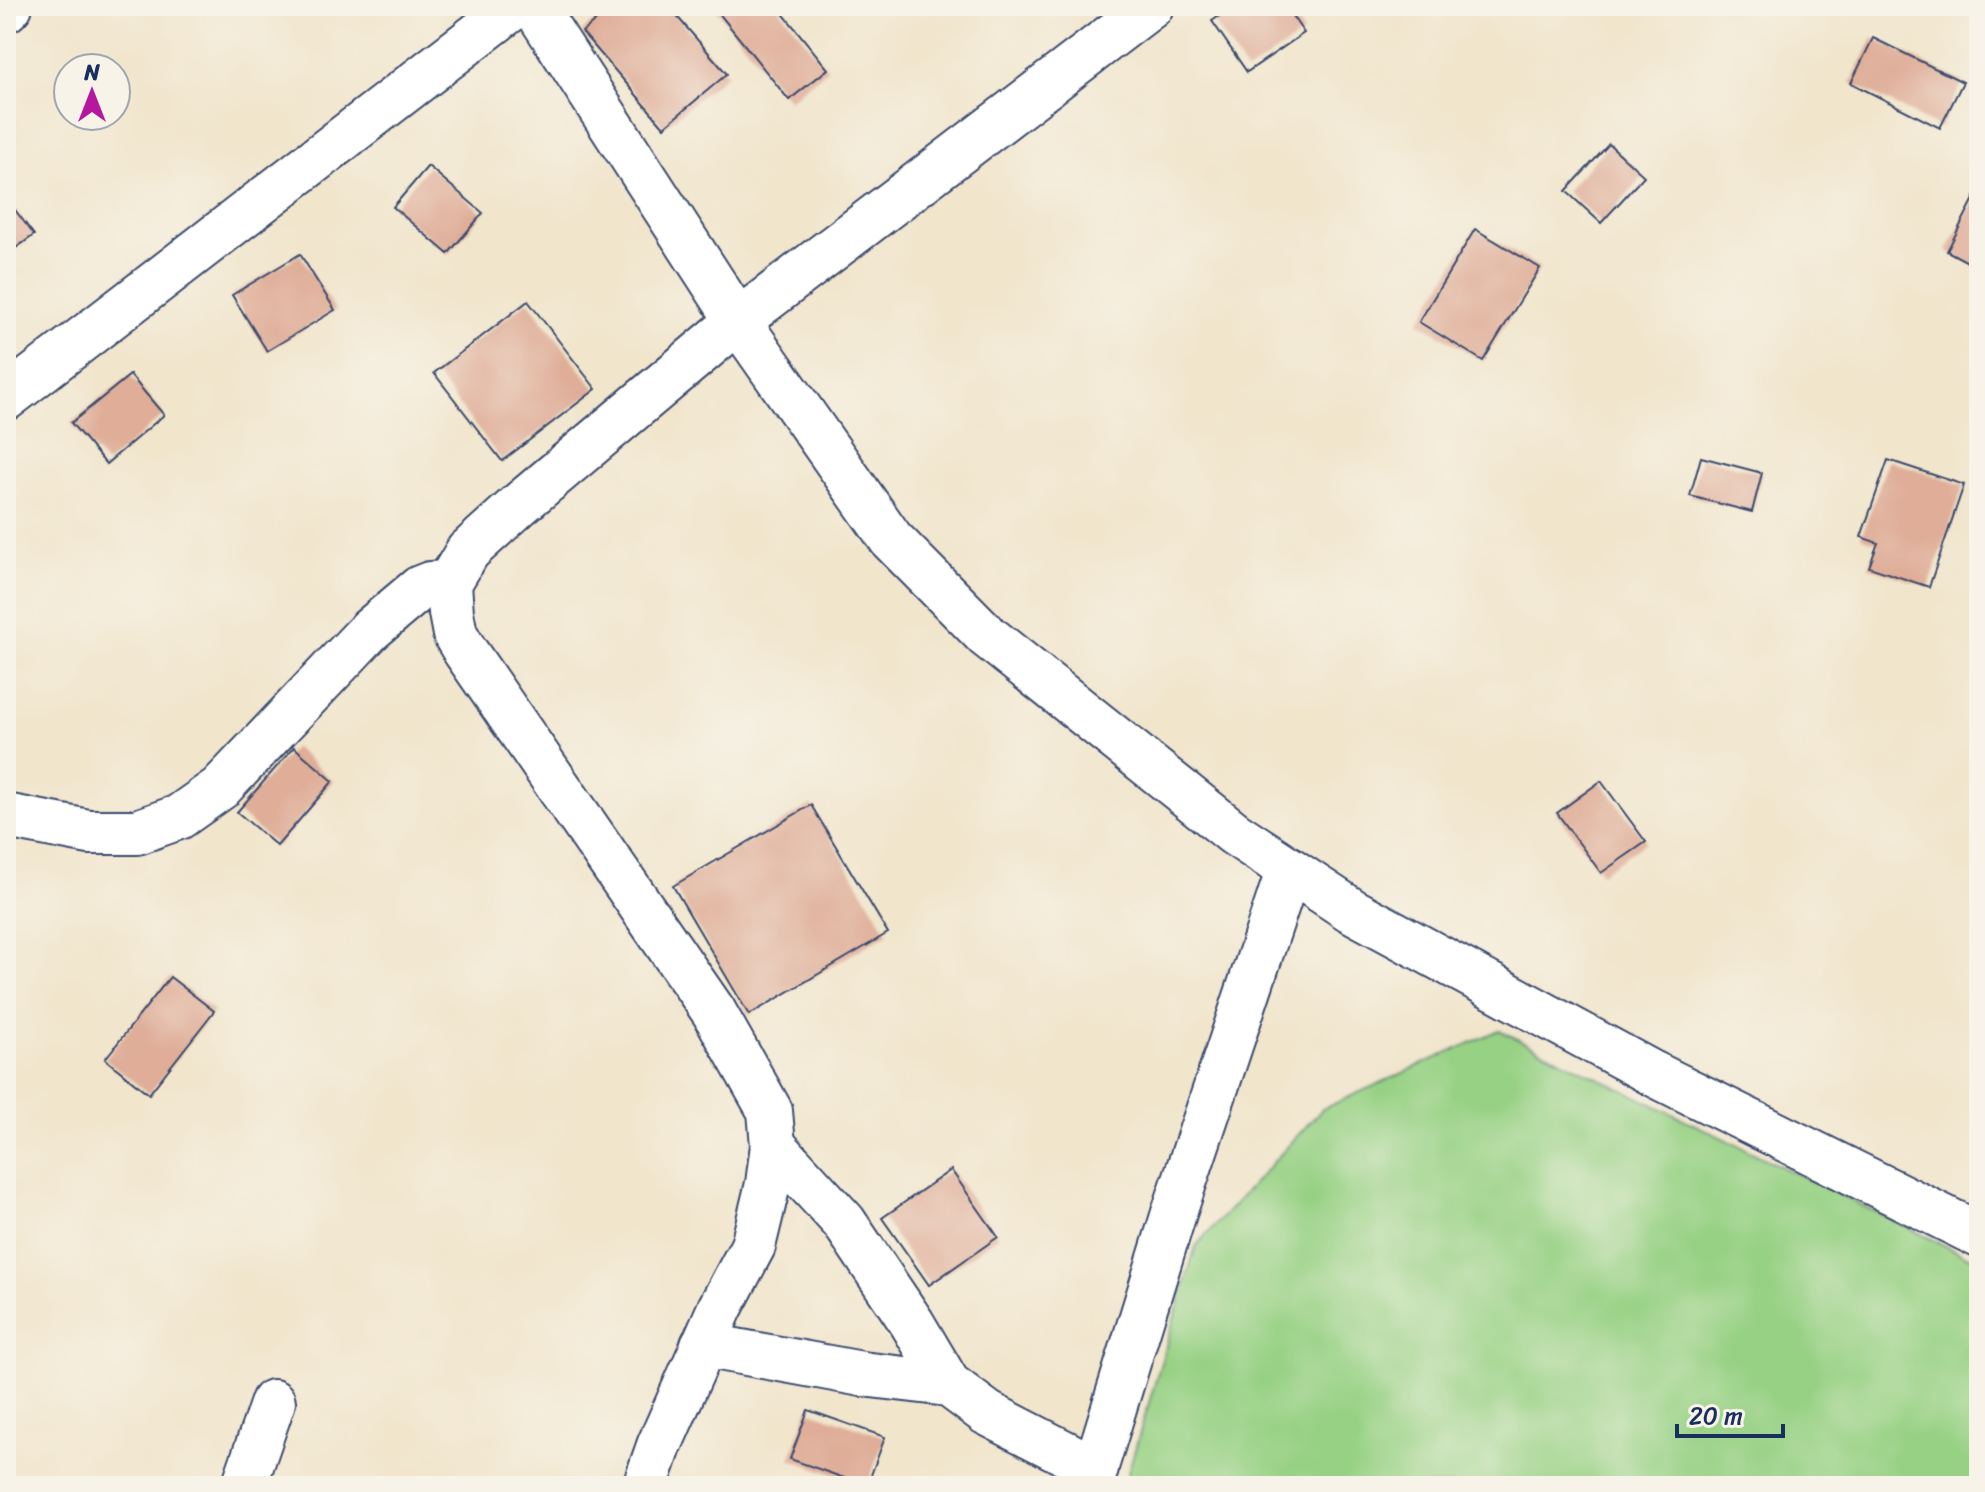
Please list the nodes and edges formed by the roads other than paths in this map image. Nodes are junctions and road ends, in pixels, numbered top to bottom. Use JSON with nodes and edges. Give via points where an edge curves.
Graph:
{"nodes":[{"id":1,"x":515,"y":6,"type":"edge"},
{"id":2,"x":534,"y":6,"type":"edge"},
{"id":3,"x":1151,"y":6,"type":"edge"},
{"id":4,"x":738,"y":321,"type":"junction"},
{"id":5,"x":6,"y":398,"type":"edge"},
{"id":6,"x":449,"y":583,"type":"junction"},
{"id":7,"x":6,"y":816,"type":"edge"},
{"id":8,"x":1289,"y":869,"type":"junction"},
{"id":9,"x":773,"y":1145,"type":"junction"},
{"id":10,"x":1979,"y":1235,"type":"edge"},
{"id":11,"x":703,"y":1345,"type":"junction"},
{"id":12,"x":948,"y":1384,"type":"junction"},
{"id":13,"x":273,"y":1402,"type":"dead end"},
{"id":14,"x":1093,"y":1477,"type":"edge"},
{"id":15,"x":244,"y":1486,"type":"edge"},
{"id":16,"x":645,"y":1486,"type":"edge"}],
"edges":[{"from":1,"to":5,"type":"street"},
{"from":2,"to":4,"type":"street"},
{"from":3,"to":4,"type":"street"},
{"from":4,"to":6,"type":"street","via":[[468,551]]},
{"from":4,"to":8,"type":"street","via":[[891,539],[987,636],[1222,824]]},
{"from":6,"to":7,"type":"street","via":[[420,588],[370,630],[220,788],[179,817],[137,832],[89,832]]},
{"from":6,"to":9,"type":"street","via":[[455,634],[714,1012],[770,1111]]},
{"from":8,"to":10,"type":"street","via":[[1351,910],[1652,1073]]},
{"from":8,"to":14,"type":"street"},
{"from":9,"to":11,"type":"street","via":[[753,1246]]},
{"from":9,"to":12,"type":"street","via":[[844,1222]]},
{"from":11,"to":12,"type":"street"},
{"from":11,"to":16,"type":"street"},
{"from":12,"to":14,"type":"street"},
{"from":13,"to":15,"type":"street"}]}
